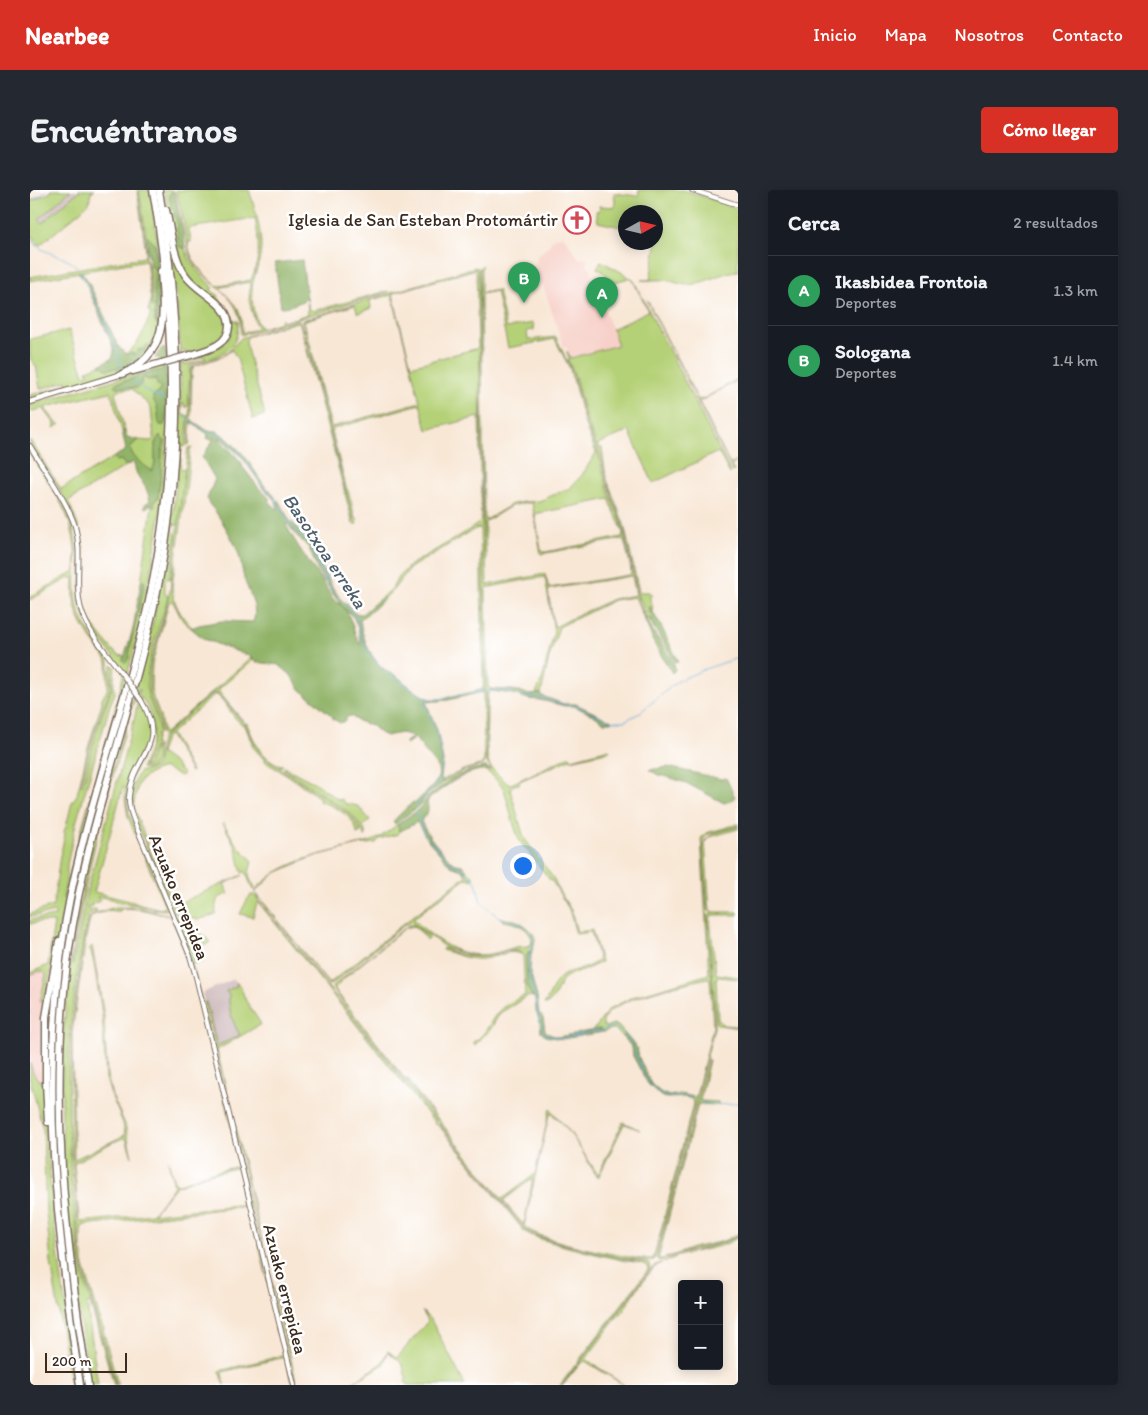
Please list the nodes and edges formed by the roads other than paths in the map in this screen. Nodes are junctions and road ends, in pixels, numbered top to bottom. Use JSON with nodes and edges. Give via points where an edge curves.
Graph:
{"nodes":[{"id":1,"x":153,"y":190,"type":"edge"},
{"id":2,"x":160,"y":190,"type":"edge"},
{"id":3,"x":692,"y":190,"type":"edge"},
{"id":4,"x":738,"y":205,"type":"edge"},
{"id":5,"x":157,"y":215,"type":"junction"},
{"id":6,"x":122,"y":374,"type":"junction"},
{"id":7,"x":30,"y":402,"type":"edge"},
{"id":8,"x":30,"y":446,"type":"edge"},
{"id":9,"x":80,"y":1385,"type":"edge"},
{"id":10,"x":88,"y":1385,"type":"edge"},
{"id":11,"x":294,"y":1385,"type":"edge"}],
"edges":[{"from":1,"to":5,"type":"highway"},
{"from":2,"to":6,"type":"highway","bridge":true,"via":[[183,270],[192,283],[220,306],[229,325],[226,337],[218,345]]},
{"from":2,"to":10,"type":"highway","via":[[172,276],[177,353],[177,414],[170,504],[150,621],[82,877],[62,1016],[59,1097],[62,1174],[69,1252]]},
{"from":3,"to":4,"type":"street"},
{"from":5,"to":6,"type":"highway","via":[[162,309],[160,336],[150,356]]},
{"from":5,"to":9,"type":"highway","via":[[166,278],[171,356],[170,440],[162,524],[144,619],[72,888],[55,1008],[51,1098],[53,1148],[61,1250]]},
{"from":6,"to":7,"type":"main road"},
{"from":8,"to":11,"type":"street","name":"Azuako errepidea","bridge":true,"via":[[74,524],[79,549],[78,597],[84,618],[141,700],[150,719],[148,747],[132,783],[129,806],[196,977]]}]}
